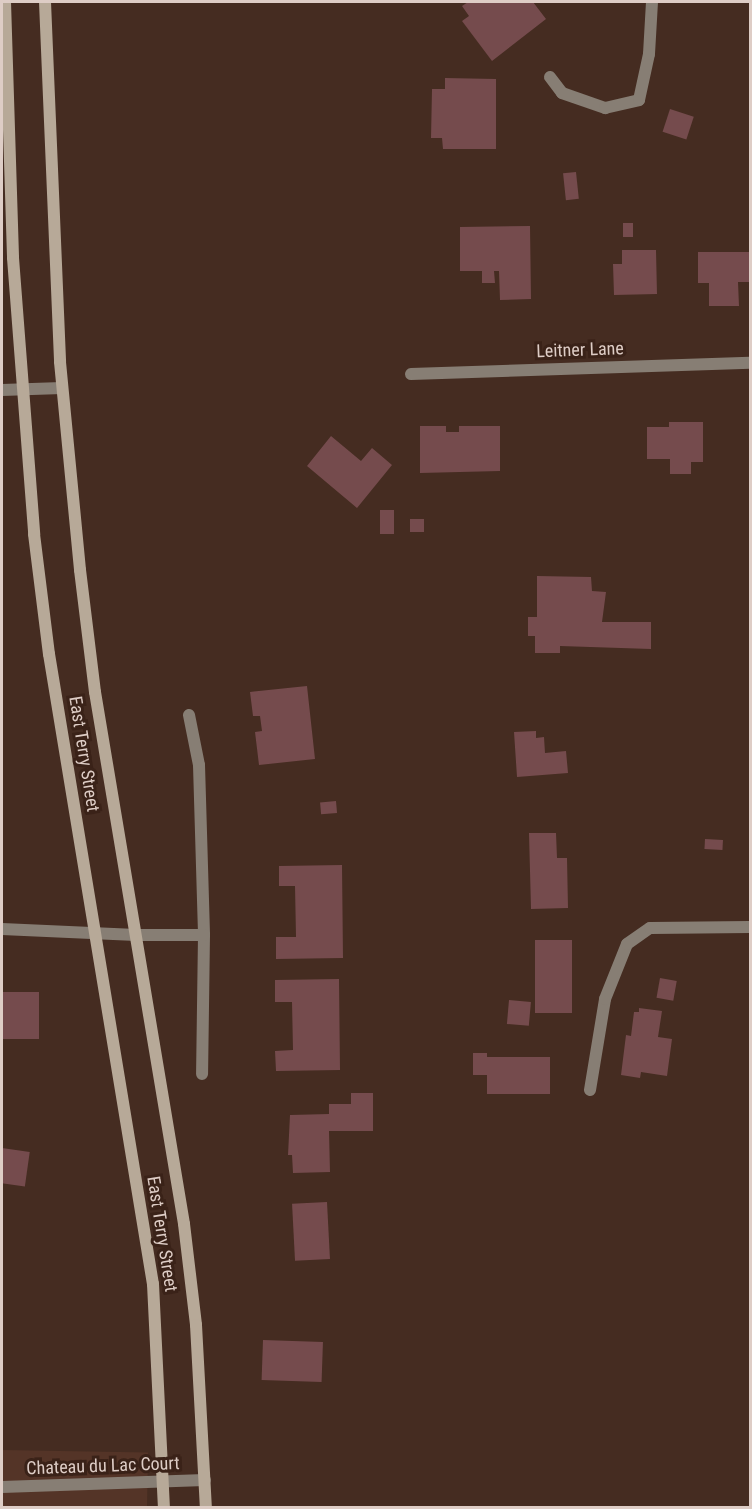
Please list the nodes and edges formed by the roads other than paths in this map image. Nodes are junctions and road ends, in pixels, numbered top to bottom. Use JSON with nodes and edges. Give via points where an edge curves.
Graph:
{"nodes":[{"id":1,"x":5,"y":2,"type":"edge"},
{"id":2,"x":45,"y":2,"type":"edge"},
{"id":3,"x":652,"y":2,"type":"edge"},
{"id":4,"x":550,"y":76,"type":"dead end"},
{"id":5,"x":750,"y":363,"type":"edge"},
{"id":6,"x":411,"y":374,"type":"dead end"},
{"id":7,"x":62,"y":388,"type":"junction"},
{"id":8,"x":2,"y":390,"type":"edge"},
{"id":9,"x":22,"y":390,"type":"junction"},
{"id":10,"x":189,"y":715,"type":"dead end"},
{"id":11,"x":750,"y":927,"type":"edge"},
{"id":12,"x":2,"y":929,"type":"edge"},
{"id":13,"x":95,"y":931,"type":"junction"},
{"id":14,"x":136,"y":935,"type":"junction"},
{"id":15,"x":204,"y":935,"type":"junction"},
{"id":16,"x":202,"y":1074,"type":"dead end"},
{"id":17,"x":590,"y":1090,"type":"dead end"},
{"id":18,"x":205,"y":1480,"type":"junction"},
{"id":19,"x":164,"y":1483,"type":"junction"},
{"id":20,"x":2,"y":1487,"type":"edge"},
{"id":21,"x":164,"y":1508,"type":"edge"},
{"id":22,"x":206,"y":1508,"type":"edge"}],
"edges":[{"from":1,"to":9,"type":"street","name":"East Terry Street","via":[[13,258]]},
{"from":2,"to":7,"type":"street"},
{"from":3,"to":4,"type":"street","via":[[649,54],[639,100],[605,108],[562,93]]},
{"from":5,"to":6,"type":"street","name":"Leitner Lane"},
{"from":7,"to":9,"type":"street"},
{"from":7,"to":14,"type":"street","via":[[94,692]]},
{"from":8,"to":9,"type":"street"},
{"from":9,"to":13,"type":"street","name":"East Terry Street","via":[[49,654]]},
{"from":10,"to":15,"type":"street","via":[[199,765]]},
{"from":11,"to":17,"type":"street","via":[[650,928],[627,944],[613,970],[605,999]]},
{"from":12,"to":13,"type":"street"},
{"from":13,"to":14,"type":"street"},
{"from":13,"to":19,"type":"street","name":"East Terry Street","via":[[153,1284]]},
{"from":14,"to":15,"type":"street"},
{"from":14,"to":18,"type":"street","via":[[184,1224],[196,1325]]},
{"from":15,"to":16,"type":"street"},
{"from":18,"to":19,"type":"street","name":"Chateau du Lac Court"},
{"from":18,"to":22,"type":"street"},
{"from":19,"to":20,"type":"street","name":"Chateau du Lac Court"},
{"from":19,"to":21,"type":"street","name":"East Terry Street"}]}
